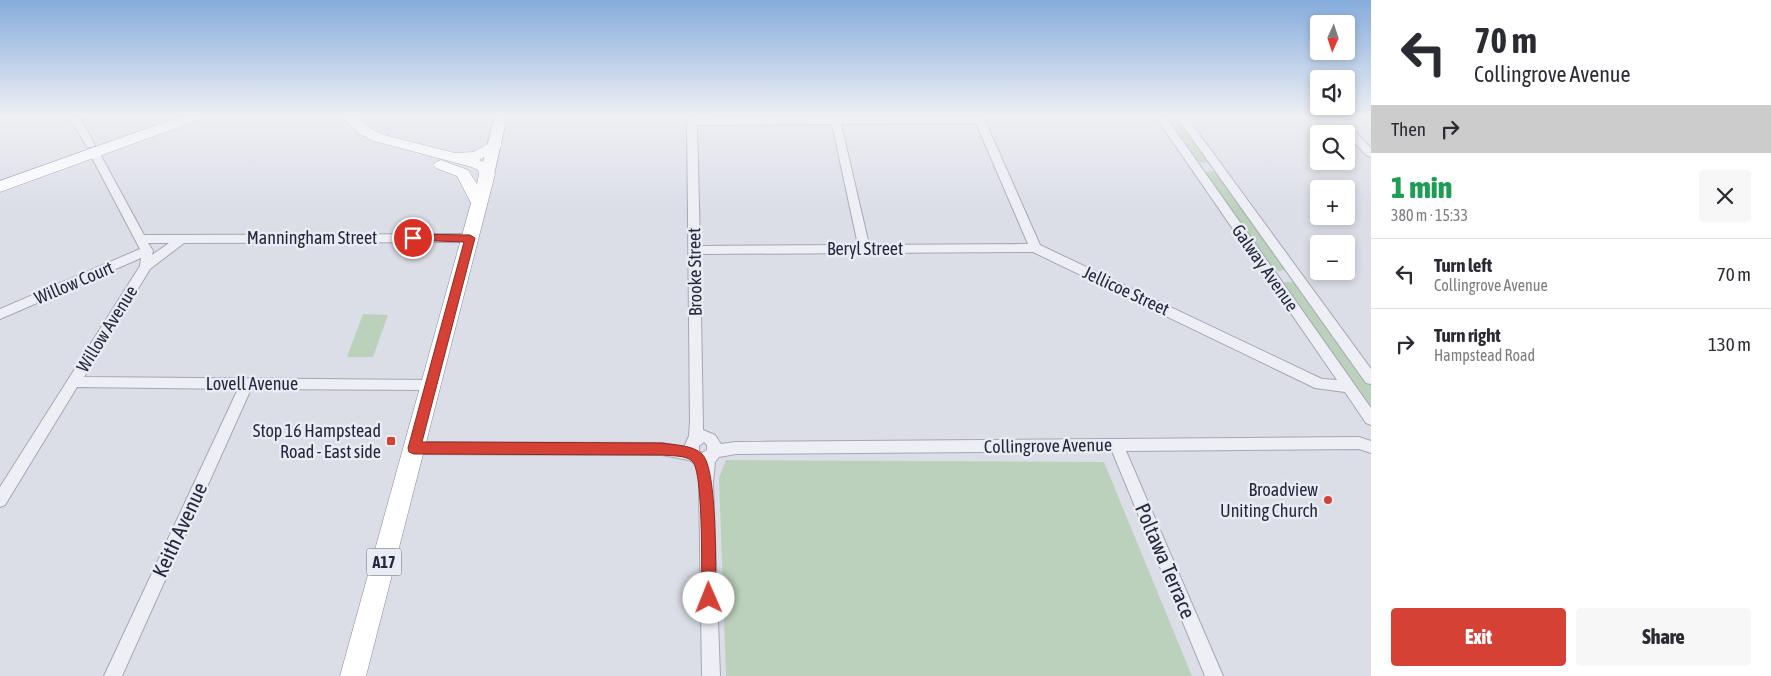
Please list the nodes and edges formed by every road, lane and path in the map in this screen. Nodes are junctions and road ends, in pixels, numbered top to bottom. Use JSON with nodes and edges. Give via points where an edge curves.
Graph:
{"nodes":[{"id":1,"x":96,"y":148,"type":"edge"},
{"id":2,"x":97,"y":148,"type":"edge"},
{"id":3,"x":382,"y":148,"type":"edge"},
{"id":4,"x":416,"y":148,"type":"edge"},
{"id":5,"x":489,"y":148,"type":"edge"},
{"id":6,"x":494,"y":148,"type":"edge"},
{"id":7,"x":693,"y":148,"type":"edge"},
{"id":8,"x":842,"y":148,"type":"edge"},
{"id":9,"x":992,"y":148,"type":"edge"},
{"id":10,"x":1182,"y":148,"type":"edge"},
{"id":11,"x":1204,"y":148,"type":"edge"},
{"id":12,"x":92,"y":149,"type":"junction"},
{"id":13,"x":448,"y":156,"type":"junction"},
{"id":14,"x":487,"y":174,"type":"junction"},
{"id":15,"x":0,"y":177,"type":"edge"},
{"id":16,"x":0,"y":187,"type":"edge"},
{"id":17,"x":480,"y":204,"type":"junction"},
{"id":18,"x":183,"y":238,"type":"junction"},
{"id":19,"x":470,"y":238,"type":"junction"},
{"id":20,"x":141,"y":239,"type":"junction"},
{"id":21,"x":1035,"y":248,"type":"junction"},
{"id":22,"x":864,"y":249,"type":"junction"},
{"id":23,"x":694,"y":250,"type":"junction"},
{"id":24,"x":147,"y":251,"type":"junction"},
{"id":25,"x":146,"y":266,"type":"junction"},
{"id":26,"x":0,"y":314,"type":"edge"},
{"id":27,"x":1371,"y":379,"type":"edge"},
{"id":28,"x":72,"y":382,"type":"junction"},
{"id":29,"x":247,"y":384,"type":"junction"},
{"id":30,"x":431,"y":385,"type":"junction"},
{"id":31,"x":1348,"y":387,"type":"junction"},
{"id":32,"x":1371,"y":418,"type":"edge"},
{"id":33,"x":1367,"y":442,"type":"edge"},
{"id":34,"x":1116,"y":446,"type":"junction"},
{"id":35,"x":414,"y":448,"type":"junction"},
{"id":36,"x":702,"y":448,"type":"junction"},
{"id":37,"x":0,"y":500,"type":"edge"},
{"id":38,"x":114,"y":676,"type":"edge"},
{"id":39,"x":353,"y":676,"type":"edge"},
{"id":40,"x":711,"y":676,"type":"edge"},
{"id":41,"x":1214,"y":676,"type":"edge"}],
"edges":[{"from":1,"to":12,"type":"highway"},
{"from":2,"to":12,"type":"highway"},
{"from":3,"to":17,"type":"highway","via":[[463,173]]},
{"from":4,"to":13,"type":"highway"},
{"from":5,"to":13,"type":"highway","via":[[476,156]]},
{"from":6,"to":14,"type":"main road"},
{"from":7,"to":23,"type":"street","name":"Brooke Street"},
{"from":8,"to":22,"type":"street"},
{"from":9,"to":21,"type":"street"},
{"from":10,"to":31,"type":"street","name":"Galway Avenue"},
{"from":11,"to":27,"type":"street","name":"Galway Avenue"},
{"from":12,"to":15,"type":"highway"},
{"from":12,"to":16,"type":"highway"},
{"from":12,"to":20,"type":"street"},
{"from":13,"to":14,"type":"highway","via":[[484,167]]},
{"from":14,"to":17,"type":"highway","number":"A17"},
{"from":17,"to":19,"type":"highway","number":"A17"},
{"from":18,"to":19,"type":"street","name":"Manningham Street"},
{"from":18,"to":20,"type":"street","name":"Manningham Street"},
{"from":18,"to":25,"type":"street"},
{"from":19,"to":30,"type":"highway","number":"A17"},
{"from":20,"to":24,"type":"street"},
{"from":21,"to":22,"type":"street","name":"Beryl Street"},
{"from":21,"to":31,"type":"street","name":"Jellicoe Street","via":[[1320,384]]},
{"from":22,"to":23,"type":"street","name":"Beryl Street"},
{"from":23,"to":36,"type":"street","name":"Brooke Street","via":[[697,422]]},
{"from":24,"to":25,"type":"street","name":"Willow Avenue"},
{"from":24,"to":26,"type":"street","name":"Willow Court"},
{"from":25,"to":28,"type":"street","name":"Willow Avenue"},
{"from":28,"to":29,"type":"street","name":"Lovell Avenue"},
{"from":28,"to":37,"type":"street","name":"Willow Avenue"},
{"from":29,"to":30,"type":"street","name":"Lovell Avenue"},
{"from":29,"to":38,"type":"street","name":"Keith Avenue"},
{"from":30,"to":35,"type":"highway","number":"A17"},
{"from":31,"to":32,"type":"street","name":"Galway Avenue"},
{"from":33,"to":34,"type":"street","name":"Collingrove Avenue"},
{"from":34,"to":36,"type":"street","name":"Collingrove Avenue"},
{"from":34,"to":41,"type":"street","name":"Poltawa Terrace"},
{"from":35,"to":36,"type":"street","name":"Collingrove Avenue"},
{"from":35,"to":39,"type":"highway","number":"A17"},
{"from":36,"to":40,"type":"street","name":"Brooke Street","via":[[706,482]]}]}
